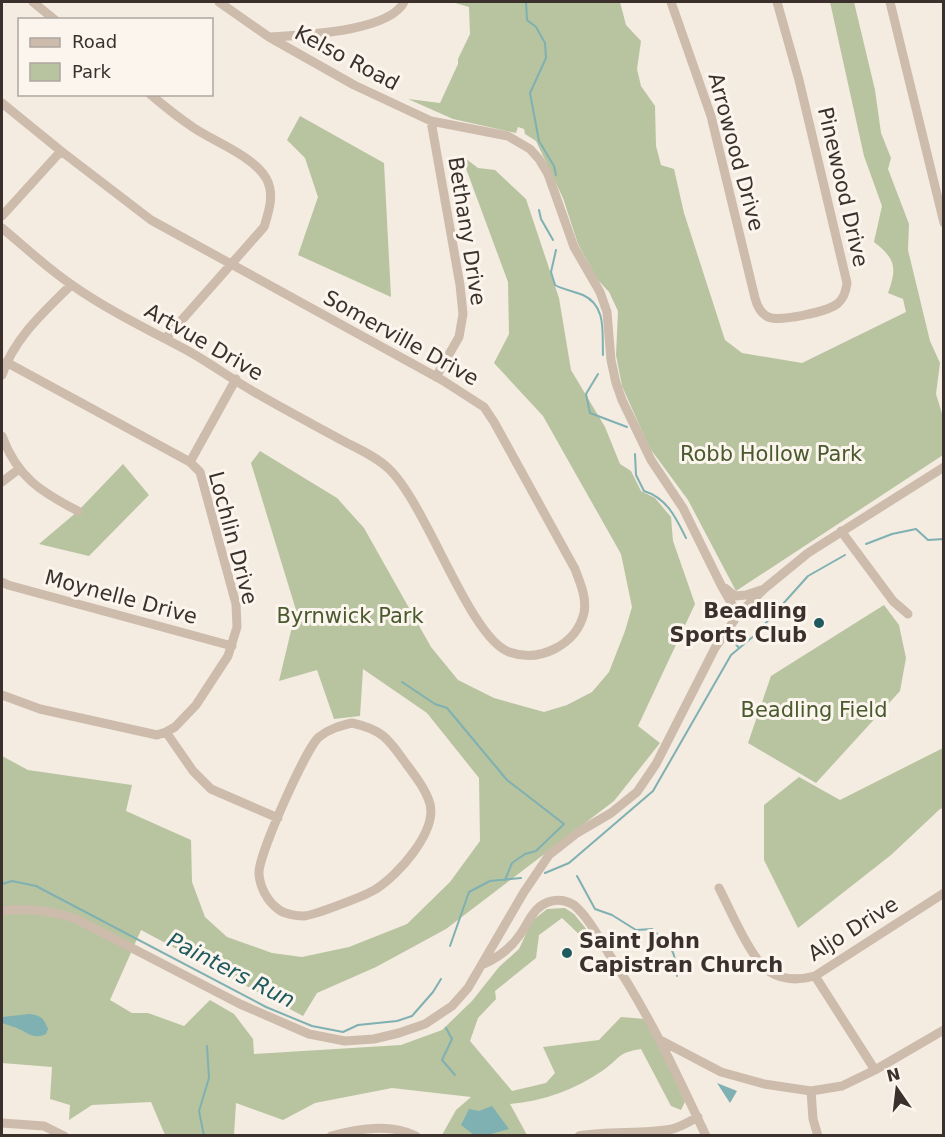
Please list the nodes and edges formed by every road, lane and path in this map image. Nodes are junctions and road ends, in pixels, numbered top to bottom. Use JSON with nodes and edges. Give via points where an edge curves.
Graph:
{"nodes":[{"id":1,"x":33,"y":2,"type":"edge"},
{"id":2,"x":219,"y":2,"type":"edge"},
{"id":3,"x":404,"y":2,"type":"edge"},
{"id":4,"x":671,"y":2,"type":"edge"},
{"id":5,"x":777,"y":2,"type":"edge"},
{"id":6,"x":891,"y":2,"type":"edge"},
{"id":7,"x":53,"y":18,"type":"edge"},
{"id":8,"x":269,"y":37,"type":"junction"},
{"id":9,"x":153,"y":96,"type":"edge"},
{"id":10,"x":2,"y":103,"type":"edge"},
{"id":11,"x":430,"y":121,"type":"junction"},
{"id":12,"x":61,"y":151,"type":"junction"},
{"id":13,"x":939,"y":187,"type":"edge"},
{"id":14,"x":2,"y":216,"type":"edge"},
{"id":15,"x":944,"y":223,"type":"edge"},
{"id":16,"x":2,"y":228,"type":"edge"},
{"id":17,"x":232,"y":265,"type":"junction"},
{"id":18,"x":71,"y":285,"type":"junction"},
{"id":19,"x":762,"y":313,"type":"joint"},
{"id":20,"x":165,"y":339,"type":"junction"},
{"id":21,"x":6,"y":362,"type":"junction"},
{"id":22,"x":2,"y":375,"type":"edge"},
{"id":23,"x":436,"y":376,"type":"junction"},
{"id":24,"x":236,"y":379,"type":"junction"},
{"id":25,"x":2,"y":436,"type":"edge"},
{"id":26,"x":190,"y":462,"type":"junction"},
{"id":27,"x":944,"y":467,"type":"edge"},
{"id":28,"x":19,"y":469,"type":"junction"},
{"id":29,"x":396,"y":475,"type":"joint"},
{"id":30,"x":2,"y":482,"type":"edge"},
{"id":31,"x":78,"y":511,"type":"dead end"},
{"id":32,"x":841,"y":531,"type":"junction"},
{"id":33,"x":2,"y":582,"type":"edge"},
{"id":34,"x":721,"y":585,"type":"junction"},
{"id":35,"x":764,"y":589,"type":"junction"},
{"id":36,"x":908,"y":614,"type":"dead end"},
{"id":37,"x":738,"y":615,"type":"junction"},
{"id":38,"x":232,"y":646,"type":"junction"},
{"id":39,"x":2,"y":695,"type":"edge"},
{"id":40,"x":166,"y":732,"type":"junction"},
{"id":41,"x":278,"y":818,"type":"junction"},
{"id":42,"x":719,"y":888,"type":"dead end"},
{"id":43,"x":944,"y":893,"type":"edge"},
{"id":44,"x":2,"y":911,"type":"edge"},
{"id":45,"x":483,"y":964,"type":"junction"},
{"id":46,"x":815,"y":976,"type":"junction"},
{"id":47,"x":944,"y":1030,"type":"edge"},
{"id":48,"x":662,"y":1041,"type":"junction"},
{"id":49,"x":875,"y":1070,"type":"junction"},
{"id":50,"x":811,"y":1090,"type":"junction"},
{"id":51,"x":698,"y":1117,"type":"junction"},
{"id":52,"x":2,"y":1123,"type":"edge"},
{"id":53,"x":64,"y":1136,"type":"edge"},
{"id":54,"x":331,"y":1136,"type":"edge"},
{"id":55,"x":416,"y":1136,"type":"edge"},
{"id":56,"x":579,"y":1136,"type":"edge"},
{"id":57,"x":706,"y":1136,"type":"edge"},
{"id":58,"x":818,"y":1136,"type":"edge"}],
"edges":[{"from":1,"to":7,"type":"street"},
{"from":2,"to":8,"type":"street","name":"Kelso Road"},
{"from":3,"to":8,"type":"street","via":[[389,17],[357,26],[328,33]]},
{"from":4,"to":19,"type":"street","name":"Arrowood Drive","via":[[704,92]]},
{"from":5,"to":19,"type":"street","name":"Pinewood Drive","via":[[847,284],[843,298],[829,308],[784,319]]},
{"from":6,"to":13,"type":"street"},
{"from":8,"to":11,"type":"street","name":"Kelso Road","via":[[354,86]]},
{"from":9,"to":17,"type":"street","via":[[193,128],[251,162],[266,178],[271,205],[264,227]]},
{"from":10,"to":12,"type":"street","name":"Somerville Drive"},
{"from":11,"to":23,"type":"street","name":"Bethany Drive","via":[[463,314],[459,337]]},
{"from":11,"to":34,"type":"street","name":"Kelso Road","via":[[508,136],[539,159],[574,247],[607,312],[611,360],[622,400],[651,460],[683,507]]},
{"from":12,"to":14,"type":"street"},
{"from":12,"to":17,"type":"street","name":"Somerville Drive","via":[[151,220]]},
{"from":13,"to":15,"type":"street"},
{"from":16,"to":18,"type":"street","name":"Artvue Drive"},
{"from":17,"to":20,"type":"street"},
{"from":17,"to":23,"type":"street","name":"Somerville Drive"},
{"from":18,"to":20,"type":"street","name":"Artvue Drive"},
{"from":18,"to":21,"type":"street","via":[[19,341]]},
{"from":20,"to":24,"type":"street","name":"Artvue Drive"},
{"from":21,"to":22,"type":"street"},
{"from":21,"to":26,"type":"street"},
{"from":23,"to":29,"type":"street","name":"Somerville Drive","via":[[484,407],[575,569],[584,590],[584,612],[563,645],[527,656],[508,652],[491,640]]},
{"from":24,"to":26,"type":"street","name":"Lochlin Drive"},
{"from":24,"to":29,"type":"street","name":"Artvue Drive","via":[[379,461]]},
{"from":25,"to":28,"type":"street"},
{"from":26,"to":38,"type":"street","name":"Lochlin Drive","via":[[200,472],[236,604],[237,627]]},
{"from":27,"to":32,"type":"street"},
{"from":28,"to":30,"type":"street"},
{"from":28,"to":31,"type":"street","via":[[52,498]]},
{"from":32,"to":35,"type":"street"},
{"from":32,"to":36,"type":"street","via":[[893,601]]},
{"from":33,"to":38,"type":"street","name":"Moynelle Drive"},
{"from":34,"to":35,"type":"street","via":[[735,596]]},
{"from":34,"to":37,"type":"street","name":"Kelso Road"},
{"from":35,"to":37,"type":"street"},
{"from":37,"to":45,"type":"street","via":[[715,648],[638,792],[549,855]]},
{"from":38,"to":40,"type":"street","name":"Lochlin Drive","via":[[196,705]]},
{"from":39,"to":40,"type":"street","via":[[40,709],[146,734]]},
{"from":40,"to":41,"type":"street","via":[[193,771],[212,789]]},
{"from":41,"to":41,"type":"street","via":[[260,862],[261,884],[277,908],[304,916],[376,889],[396,873],[424,837],[431,806],[422,785],[387,738],[352,723],[331,728],[317,739]]},
{"from":42,"to":46,"type":"street","name":"Aljo Drive","via":[[756,958],[769,972],[798,980]]},
{"from":43,"to":46,"type":"street","name":"Aljo Drive"},
{"from":44,"to":45,"type":"street","via":[[47,910],[74,918],[282,1023],[309,1034],[345,1041],[374,1039],[425,1024],[452,1006]]},
{"from":45,"to":48,"type":"street","via":[[498,958],[519,937],[530,916],[541,906],[563,900],[573,904],[590,924]]},
{"from":46,"to":49,"type":"street"},
{"from":47,"to":49,"type":"street"},
{"from":48,"to":50,"type":"street","via":[[721,1072],[764,1084]]},
{"from":48,"to":51,"type":"street"},
{"from":49,"to":50,"type":"street","via":[[842,1086]]},
{"from":50,"to":58,"type":"street"},
{"from":51,"to":56,"type":"street","via":[[675,1128]]},
{"from":51,"to":57,"type":"street"},
{"from":52,"to":53,"type":"street","via":[[44,1126]]},
{"from":54,"to":55,"type":"street","via":[[384,1128]]}]}
